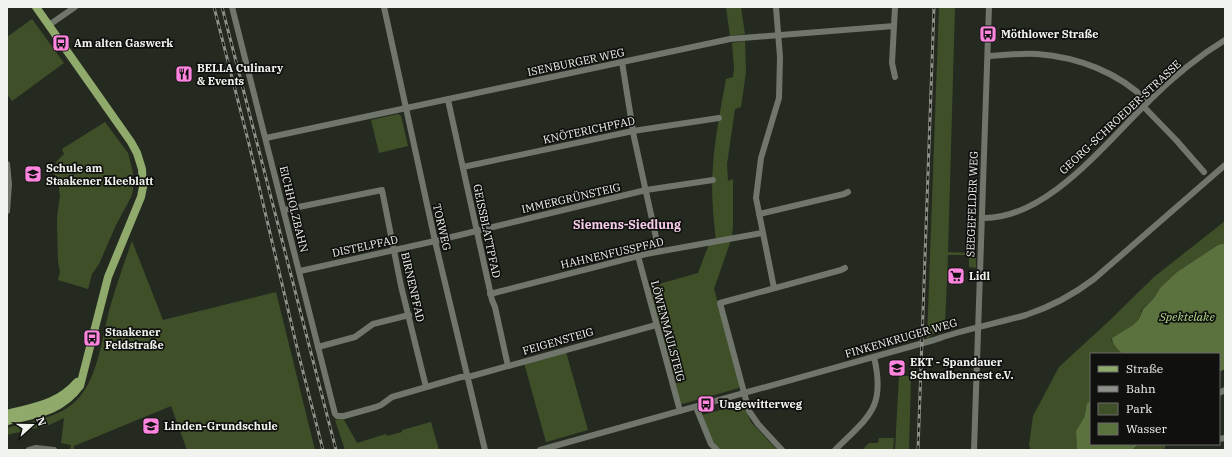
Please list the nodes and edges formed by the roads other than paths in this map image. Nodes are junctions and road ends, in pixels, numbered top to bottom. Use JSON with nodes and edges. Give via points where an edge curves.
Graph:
{"nodes":[{"id":1,"x":36,"y":7,"type":"edge"},
{"id":2,"x":75,"y":7,"type":"edge"},
{"id":3,"x":232,"y":7,"type":"edge"},
{"id":4,"x":384,"y":7,"type":"edge"},
{"id":5,"x":776,"y":7,"type":"edge"},
{"id":6,"x":895,"y":7,"type":"edge"},
{"id":7,"x":990,"y":7,"type":"edge"},
{"id":8,"x":49,"y":25,"type":"junction"},
{"id":9,"x":894,"y":26,"type":"junction"},
{"id":10,"x":779,"y":35,"type":"junction"},
{"id":11,"x":1225,"y":40,"type":"edge"},
{"id":12,"x":988,"y":56,"type":"junction"},
{"id":13,"x":622,"y":62,"type":"junction"},
{"id":14,"x":895,"y":76,"type":"dead end"},
{"id":15,"x":448,"y":100,"type":"junction"},
{"id":16,"x":1145,"y":104,"type":"junction"},
{"id":17,"x":406,"y":109,"type":"junction"},
{"id":18,"x":719,"y":118,"type":"dead end"},
{"id":19,"x":633,"y":131,"type":"junction"},
{"id":20,"x":266,"y":138,"type":"junction"},
{"id":21,"x":7,"y":164,"type":"edge"},
{"id":22,"x":1225,"y":165,"type":"edge"},
{"id":23,"x":463,"y":167,"type":"junction"},
{"id":24,"x":1204,"y":172,"type":"dead end"},
{"id":25,"x":713,"y":180,"type":"dead end"},
{"id":26,"x":646,"y":190,"type":"junction"},
{"id":27,"x":848,"y":192,"type":"dead end"},
{"id":28,"x":284,"y":210,"type":"junction"},
{"id":29,"x":7,"y":211,"type":"edge"},
{"id":30,"x":759,"y":214,"type":"junction"},
{"id":31,"x":982,"y":218,"type":"junction"},
{"id":32,"x":476,"y":231,"type":"junction"},
{"id":33,"x":762,"y":233,"type":"junction"},
{"id":34,"x":435,"y":241,"type":"junction"},
{"id":35,"x":394,"y":250,"type":"junction"},
{"id":36,"x":659,"y":251,"type":"junction"},
{"id":37,"x":638,"y":256,"type":"junction"},
{"id":38,"x":845,"y":268,"type":"dead end"},
{"id":39,"x":300,"y":270,"type":"junction"},
{"id":40,"x":774,"y":288,"type":"junction"},
{"id":41,"x":490,"y":294,"type":"junction"},
{"id":42,"x":409,"y":315,"type":"junction"},
{"id":43,"x":656,"y":325,"type":"junction"},
{"id":44,"x":978,"y":327,"type":"junction"},
{"id":45,"x":318,"y":347,"type":"junction"},
{"id":46,"x":874,"y":357,"type":"junction"},
{"id":47,"x":508,"y":366,"type":"junction"},
{"id":48,"x":466,"y":376,"type":"junction"},
{"id":49,"x":82,"y":377,"type":"junction"},
{"id":50,"x":426,"y":387,"type":"junction"},
{"id":51,"x":744,"y":393,"type":"junction"},
{"id":52,"x":696,"y":407,"type":"junction"},
{"id":53,"x":680,"y":411,"type":"junction"},
{"id":54,"x":7,"y":414,"type":"edge"},
{"id":55,"x":338,"y":416,"type":"joint"},
{"id":56,"x":7,"y":422,"type":"edge"},
{"id":57,"x":29,"y":450,"type":"edge"},
{"id":58,"x":54,"y":450,"type":"edge"},
{"id":59,"x":485,"y":450,"type":"edge"},
{"id":60,"x":540,"y":450,"type":"edge"},
{"id":61,"x":716,"y":450,"type":"edge"},
{"id":62,"x":782,"y":450,"type":"edge"},
{"id":63,"x":835,"y":450,"type":"edge"},
{"id":64,"x":974,"y":450,"type":"edge"}],
"edges":[{"from":1,"to":8,"type":"main road"},
{"from":2,"to":8,"type":"street"},
{"from":3,"to":20,"type":"street","name":"EICHHOLZBAHN"},
{"from":4,"to":17,"type":"street","name":"TORWEG"},
{"from":5,"to":10,"type":"street"},
{"from":6,"to":9,"type":"street"},
{"from":7,"to":12,"type":"street","name":"SEEGEFELDER WEG"},
{"from":8,"to":49,"type":"main road","via":[[131,142],[140,162],[143,178],[138,206],[108,278]]},
{"from":9,"to":10,"type":"street","name":"ISENBURGER WEG"},
{"from":9,"to":14,"type":"street","via":[[892,63]]},
{"from":10,"to":13,"type":"street","name":"ISENBURGER WEG","via":[[730,39]]},
{"from":10,"to":30,"type":"street","via":[[779,98],[758,174],[756,198]]},
{"from":11,"to":16,"type":"street","name":"GEORG-SCHROEDER-STRASSE","via":[[1190,65]]},
{"from":12,"to":16,"type":"street","via":[[1036,54],[1074,61],[1114,76],[1132,88]]},
{"from":12,"to":31,"type":"street","name":"SEEGEFELDER WEG"},
{"from":13,"to":15,"type":"street","name":"ISENBURGER WEG"},
{"from":13,"to":19,"type":"street"},
{"from":15,"to":17,"type":"street","name":"ISENBURGER WEG"},
{"from":15,"to":23,"type":"street","name":"GEISSBLATTPFAD"},
{"from":16,"to":24,"type":"street"},
{"from":16,"to":31,"type":"street","name":"GEORG-SCHROEDER-STRASSE","via":[[1084,166],[1046,196],[1012,213]]},
{"from":17,"to":20,"type":"street","name":"ISENBURGER WEG"},
{"from":17,"to":34,"type":"street","name":"TORWEG"},
{"from":18,"to":19,"type":"street","name":"KNÖTERICHPFAD"},
{"from":19,"to":23,"type":"street","name":"KNÖTERICHPFAD"},
{"from":19,"to":26,"type":"street"},
{"from":20,"to":28,"type":"street","name":"EICHHOLZBAHN"},
{"from":21,"to":29,"type":"street"},
{"from":22,"to":44,"type":"street","name":"FINKENKRUGER WEG","via":[[1081,289],[1040,310]]},
{"from":23,"to":32,"type":"street","name":"GEISSBLATTPFAD"},
{"from":25,"to":26,"type":"street","name":"IMMERGRÜNSTEIG"},
{"from":26,"to":32,"type":"street","name":"IMMERGRÜNSTEIG"},
{"from":26,"to":36,"type":"street"},
{"from":27,"to":30,"type":"street"},
{"from":28,"to":35,"type":"street","name":"BIRNENPFAD","via":[[382,190]]},
{"from":28,"to":39,"type":"street","name":"EICHHOLZBAHN"},
{"from":30,"to":33,"type":"street"},
{"from":31,"to":44,"type":"street","name":"SEEGEFELDER WEG"},
{"from":32,"to":34,"type":"street","name":"IMMERGRÜNSTEIG"},
{"from":32,"to":41,"type":"street","name":"GEISSBLATTPFAD"},
{"from":33,"to":36,"type":"street","name":"HAHNENFUSSPFAD"},
{"from":33,"to":40,"type":"street"},
{"from":34,"to":35,"type":"street","name":"DISTELPFAD"},
{"from":34,"to":48,"type":"street","name":"TORWEG"},
{"from":35,"to":39,"type":"street","name":"DISTELPFAD"},
{"from":35,"to":42,"type":"street","name":"BIRNENPFAD"},
{"from":36,"to":37,"type":"street","name":"HAHNENFUSSPFAD"},
{"from":37,"to":41,"type":"street","name":"HAHNENFUSSPFAD"},
{"from":37,"to":43,"type":"street","name":"LÖWENMAULSTEIG"},
{"from":38,"to":40,"type":"street"},
{"from":39,"to":45,"type":"street","name":"EICHHOLZBAHN"},
{"from":40,"to":51,"type":"street","via":[[720,303]]},
{"from":41,"to":47,"type":"street","name":"GEISSBLATTPFAD"},
{"from":42,"to":45,"type":"street","via":[[373,324],[355,337]]},
{"from":42,"to":50,"type":"street","name":"BIRNENPFAD"},
{"from":43,"to":47,"type":"street","name":"FEIGENSTEIG"},
{"from":43,"to":53,"type":"street","name":"LÖWENMAULSTEIG"},
{"from":44,"to":46,"type":"street","name":"FINKENKRUGER WEG"},
{"from":44,"to":64,"type":"street","name":"SEEGEFELDER WEG"},
{"from":45,"to":55,"type":"street","name":"EICHHOLZBAHN"},
{"from":46,"to":51,"type":"street","name":"FINKENKRUGER WEG"},
{"from":46,"to":63,"type":"street","via":[[879,382],[874,406],[865,420]]},
{"from":47,"to":48,"type":"street","name":"FEIGENSTEIG"},
{"from":48,"to":50,"type":"street","name":"FEIGENSTEIG"},
{"from":48,"to":59,"type":"street","name":"TORWEG"},
{"from":49,"to":54,"type":"main road","via":[[66,394],[57,399]]},
{"from":49,"to":56,"type":"main road","via":[[80,386],[61,404],[50,410]]},
{"from":50,"to":55,"type":"street","name":"FEIGENSTEIG","via":[[392,397],[376,407]]},
{"from":51,"to":52,"type":"street","name":"FINKENKRUGER WEG"},
{"from":51,"to":62,"type":"street","via":[[754,420]]},
{"from":52,"to":53,"type":"street","name":"FINKENKRUGER WEG"},
{"from":52,"to":61,"type":"street","via":[[711,444]]},
{"from":53,"to":60,"type":"street","name":"FINKENKRUGER WEG"},
{"from":57,"to":58,"type":"street"}]}
